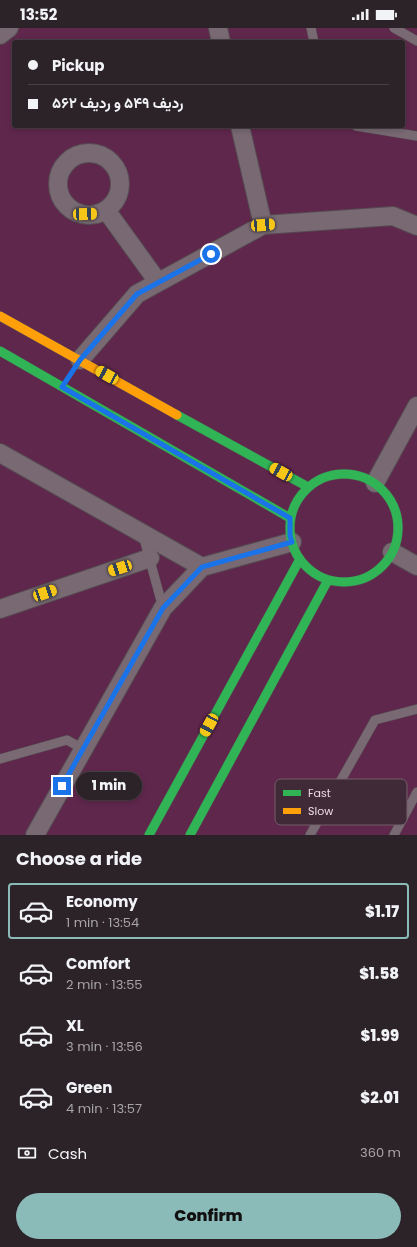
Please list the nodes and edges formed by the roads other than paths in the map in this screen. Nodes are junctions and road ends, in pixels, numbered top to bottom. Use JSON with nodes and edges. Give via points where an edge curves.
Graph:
{"nodes":[{"id":1,"x":9,"y":28,"type":"edge"},
{"id":2,"x":218,"y":28,"type":"edge"},
{"id":3,"x":311,"y":28,"type":"edge"},
{"id":4,"x":394,"y":28,"type":"edge"},
{"id":5,"x":0,"y":35,"type":"edge"},
{"id":6,"x":221,"y":40,"type":"edge"},
{"id":7,"x":314,"y":40,"type":"edge"},
{"id":8,"x":417,"y":41,"type":"edge"},
{"id":9,"x":240,"y":128,"type":"edge"},
{"id":10,"x":368,"y":128,"type":"edge"},
{"id":11,"x":417,"y":136,"type":"edge"},
{"id":12,"x":106,"y":210,"type":"dead end"},
{"id":13,"x":263,"y":225,"type":"junction"},
{"id":14,"x":417,"y":226,"type":"edge"},
{"id":15,"x":158,"y":282,"type":"junction"},
{"id":16,"x":0,"y":316,"type":"edge"},
{"id":17,"x":0,"y":351,"type":"edge"},
{"id":18,"x":76,"y":365,"type":"junction"},
{"id":19,"x":417,"y":406,"type":"edge"},
{"id":20,"x":0,"y":453,"type":"edge"},
{"id":21,"x":375,"y":483,"type":"junction"},
{"id":22,"x":308,"y":487,"type":"junction"},
{"id":23,"x":290,"y":518,"type":"junction"},
{"id":24,"x":143,"y":534,"type":"junction"},
{"id":25,"x":292,"y":542,"type":"junction"},
{"id":26,"x":392,"y":552,"type":"junction"},
{"id":27,"x":150,"y":558,"type":"junction"},
{"id":28,"x":300,"y":560,"type":"junction"},
{"id":29,"x":417,"y":566,"type":"edge"},
{"id":30,"x":202,"y":567,"type":"junction"},
{"id":31,"x":328,"y":580,"type":"junction"},
{"id":32,"x":163,"y":608,"type":"junction"},
{"id":33,"x":0,"y":609,"type":"edge"},
{"id":34,"x":417,"y":709,"type":"edge"},
{"id":35,"x":83,"y":749,"type":"junction"},
{"id":36,"x":0,"y":759,"type":"edge"},
{"id":37,"x":342,"y":779,"type":"edge"},
{"id":38,"x":417,"y":792,"type":"edge"},
{"id":39,"x":407,"y":811,"type":"edge"},
{"id":40,"x":316,"y":825,"type":"edge"},
{"id":41,"x":399,"y":825,"type":"edge"},
{"id":42,"x":35,"y":835,"type":"edge"},
{"id":43,"x":149,"y":835,"type":"edge"},
{"id":44,"x":190,"y":835,"type":"edge"},
{"id":45,"x":310,"y":835,"type":"edge"},
{"id":46,"x":394,"y":835,"type":"edge"}],
"edges":[{"from":1,"to":5,"type":"street"},
{"from":2,"to":6,"type":"street"},
{"from":3,"to":7,"type":"lane"},
{"from":4,"to":8,"type":"lane"},
{"from":9,"to":13,"type":"street"},
{"from":10,"to":11,"type":"lane"},
{"from":12,"to":15,"type":"street"},
{"from":13,"to":14,"type":"street","via":[[393,216]]},
{"from":13,"to":15,"type":"street"},
{"from":15,"to":18,"type":"street","via":[[137,294]]},
{"from":16,"to":18,"type":"street"},
{"from":17,"to":23,"type":"street","via":[[64,384]]},
{"from":18,"to":22,"type":"street"},
{"from":19,"to":21,"type":"street"},
{"from":20,"to":24,"type":"street"},
{"from":21,"to":22,"type":"street","via":[[358,476],[341,474],[323,478]]},
{"from":21,"to":26,"type":"street","via":[[396,511],[398,529]]},
{"from":22,"to":23,"type":"street","via":[[297,501]]},
{"from":23,"to":25,"type":"street"},
{"from":24,"to":27,"type":"lane"},
{"from":24,"to":30,"type":"street"},
{"from":25,"to":28,"type":"street"},
{"from":25,"to":30,"type":"street"},
{"from":26,"to":29,"type":"street"},
{"from":26,"to":31,"type":"street","via":[[387,562],[374,574],[357,581]]},
{"from":27,"to":32,"type":"lane"},
{"from":27,"to":33,"type":"street"},
{"from":28,"to":31,"type":"street","via":[[306,568]]},
{"from":28,"to":43,"type":"street"},
{"from":30,"to":32,"type":"street"},
{"from":31,"to":44,"type":"street"},
{"from":32,"to":35,"type":"street"},
{"from":34,"to":37,"type":"lane","via":[[375,720]]},
{"from":35,"to":36,"type":"lane","via":[[67,740]]},
{"from":35,"to":42,"type":"street"},
{"from":38,"to":39,"type":"lane"},
{"from":40,"to":45,"type":"lane"},
{"from":41,"to":46,"type":"lane"}]}
